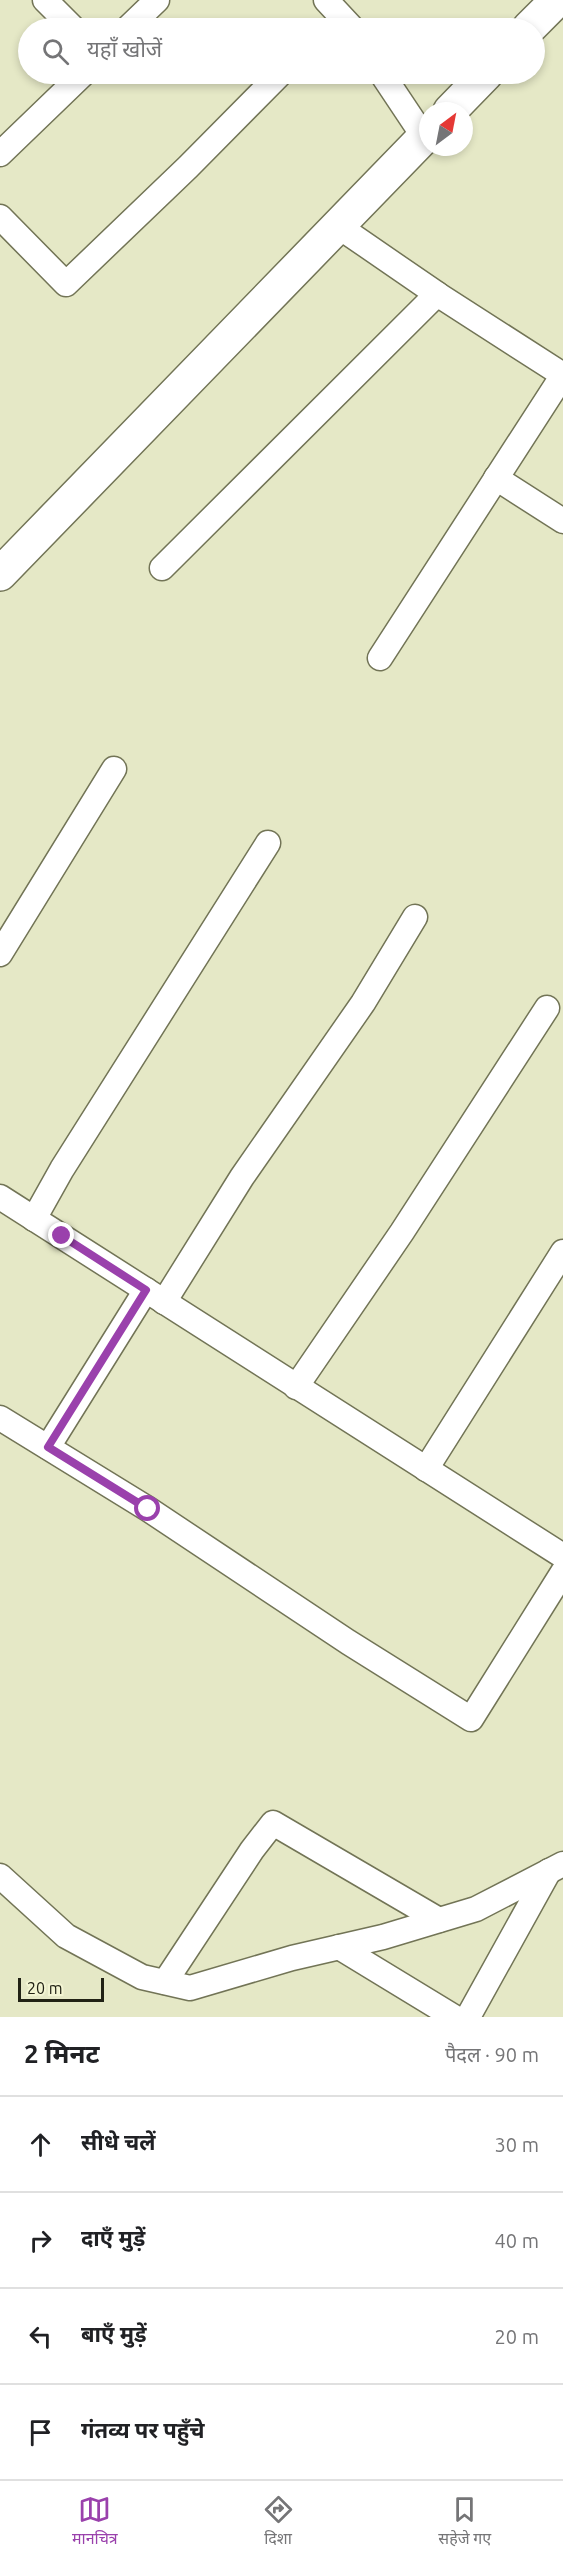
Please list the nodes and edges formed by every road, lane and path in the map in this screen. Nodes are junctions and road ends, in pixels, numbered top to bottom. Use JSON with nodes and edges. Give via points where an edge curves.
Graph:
{"nodes":[{"id":1,"x":45,"y":0,"type":"edge"},
{"id":2,"x":157,"y":0,"type":"edge"},
{"id":3,"x":557,"y":0,"type":"edge"},
{"id":4,"x":63,"y":18,"type":"edge"},
{"id":5,"x":138,"y":18,"type":"edge"},
{"id":6,"x":540,"y":18,"type":"edge"},
{"id":7,"x":73,"y":84,"type":"edge"},
{"id":8,"x":270,"y":84,"type":"edge"},
{"id":9,"x":389,"y":84,"type":"edge"},
{"id":10,"x":476,"y":84,"type":"edge"},
{"id":11,"x":459,"y":102,"type":"edge"},
{"id":12,"x":419,"y":125,"type":"edge"},
{"id":13,"x":419,"y":142,"type":"edge"},
{"id":14,"x":0,"y":154,"type":"edge"},
{"id":15,"x":0,"y":217,"type":"edge"},
{"id":16,"x":338,"y":226,"type":"junction"},
{"id":17,"x":437,"y":294,"type":"junction"},
{"id":18,"x":563,"y":375,"type":"edge"},
{"id":19,"x":495,"y":478,"type":"junction"},
{"id":20,"x":563,"y":521,"type":"edge"},
{"id":21,"x":162,"y":568,"type":"dead end"},
{"id":22,"x":0,"y":574,"type":"edge"},
{"id":23,"x":380,"y":658,"type":"dead end"},
{"id":24,"x":114,"y":769,"type":"dead end"},
{"id":25,"x":268,"y":843,"type":"dead end"},
{"id":26,"x":416,"y":917,"type":"dead end"},
{"id":27,"x":0,"y":954,"type":"edge"},
{"id":28,"x":547,"y":1008,"type":"dead end"},
{"id":29,"x":0,"y":1197,"type":"edge"},
{"id":30,"x":34,"y":1219,"type":"junction"},
{"id":31,"x":563,"y":1252,"type":"edge"},
{"id":32,"x":155,"y":1296,"type":"junction"},
{"id":33,"x":296,"y":1387,"type":"junction"},
{"id":34,"x":0,"y":1418,"type":"edge"},
{"id":35,"x":48,"y":1447,"type":"junction"},
{"id":36,"x":426,"y":1469,"type":"junction"},
{"id":37,"x":563,"y":1556,"type":"edge"},
{"id":38,"x":563,"y":1572,"type":"edge"},
{"id":39,"x":556,"y":1868,"type":"edge"},
{"id":40,"x":0,"y":1876,"type":"edge"},
{"id":41,"x":439,"y":1920,"type":"junction"},
{"id":42,"x":339,"y":1947,"type":"junction"},
{"id":43,"x":165,"y":1982,"type":"junction"},
{"id":44,"x":454,"y":2017,"type":"edge"},
{"id":45,"x":468,"y":2017,"type":"edge"}],
"edges":[{"from":1,"to":4,"type":"street"},
{"from":2,"to":5,"type":"street"},
{"from":3,"to":6,"type":"main road"},
{"from":7,"to":14,"type":"street"},
{"from":8,"to":15,"type":"street","via":[[66,284]]},
{"from":9,"to":12,"type":"street"},
{"from":10,"to":11,"type":"main road"},
{"from":13,"to":16,"type":"main road"},
{"from":16,"to":17,"type":"street"},
{"from":16,"to":22,"type":"main road"},
{"from":17,"to":18,"type":"street"},
{"from":17,"to":21,"type":"street"},
{"from":18,"to":19,"type":"street"},
{"from":19,"to":20,"type":"street"},
{"from":19,"to":23,"type":"street"},
{"from":24,"to":27,"type":"street"},
{"from":25,"to":30,"type":"street"},
{"from":26,"to":32,"type":"street","via":[[363,1003]]},
{"from":28,"to":33,"type":"street"},
{"from":29,"to":30,"type":"street"},
{"from":30,"to":32,"type":"street"},
{"from":31,"to":36,"type":"street"},
{"from":32,"to":33,"type":"street"},
{"from":32,"to":35,"type":"street"},
{"from":33,"to":36,"type":"street"},
{"from":34,"to":35,"type":"street"},
{"from":35,"to":38,"type":"street","via":[[471,1719]]},
{"from":36,"to":37,"type":"street"},
{"from":39,"to":41,"type":"street","via":[[476,1909]]},
{"from":39,"to":45,"type":"street"},
{"from":40,"to":43,"type":"street","via":[[66,1936],[142,1977]]},
{"from":41,"to":42,"type":"street"},
{"from":41,"to":43,"type":"street","via":[[273,1823]]},
{"from":42,"to":43,"type":"street","via":[[190,1988]]},
{"from":42,"to":44,"type":"street"}]}
